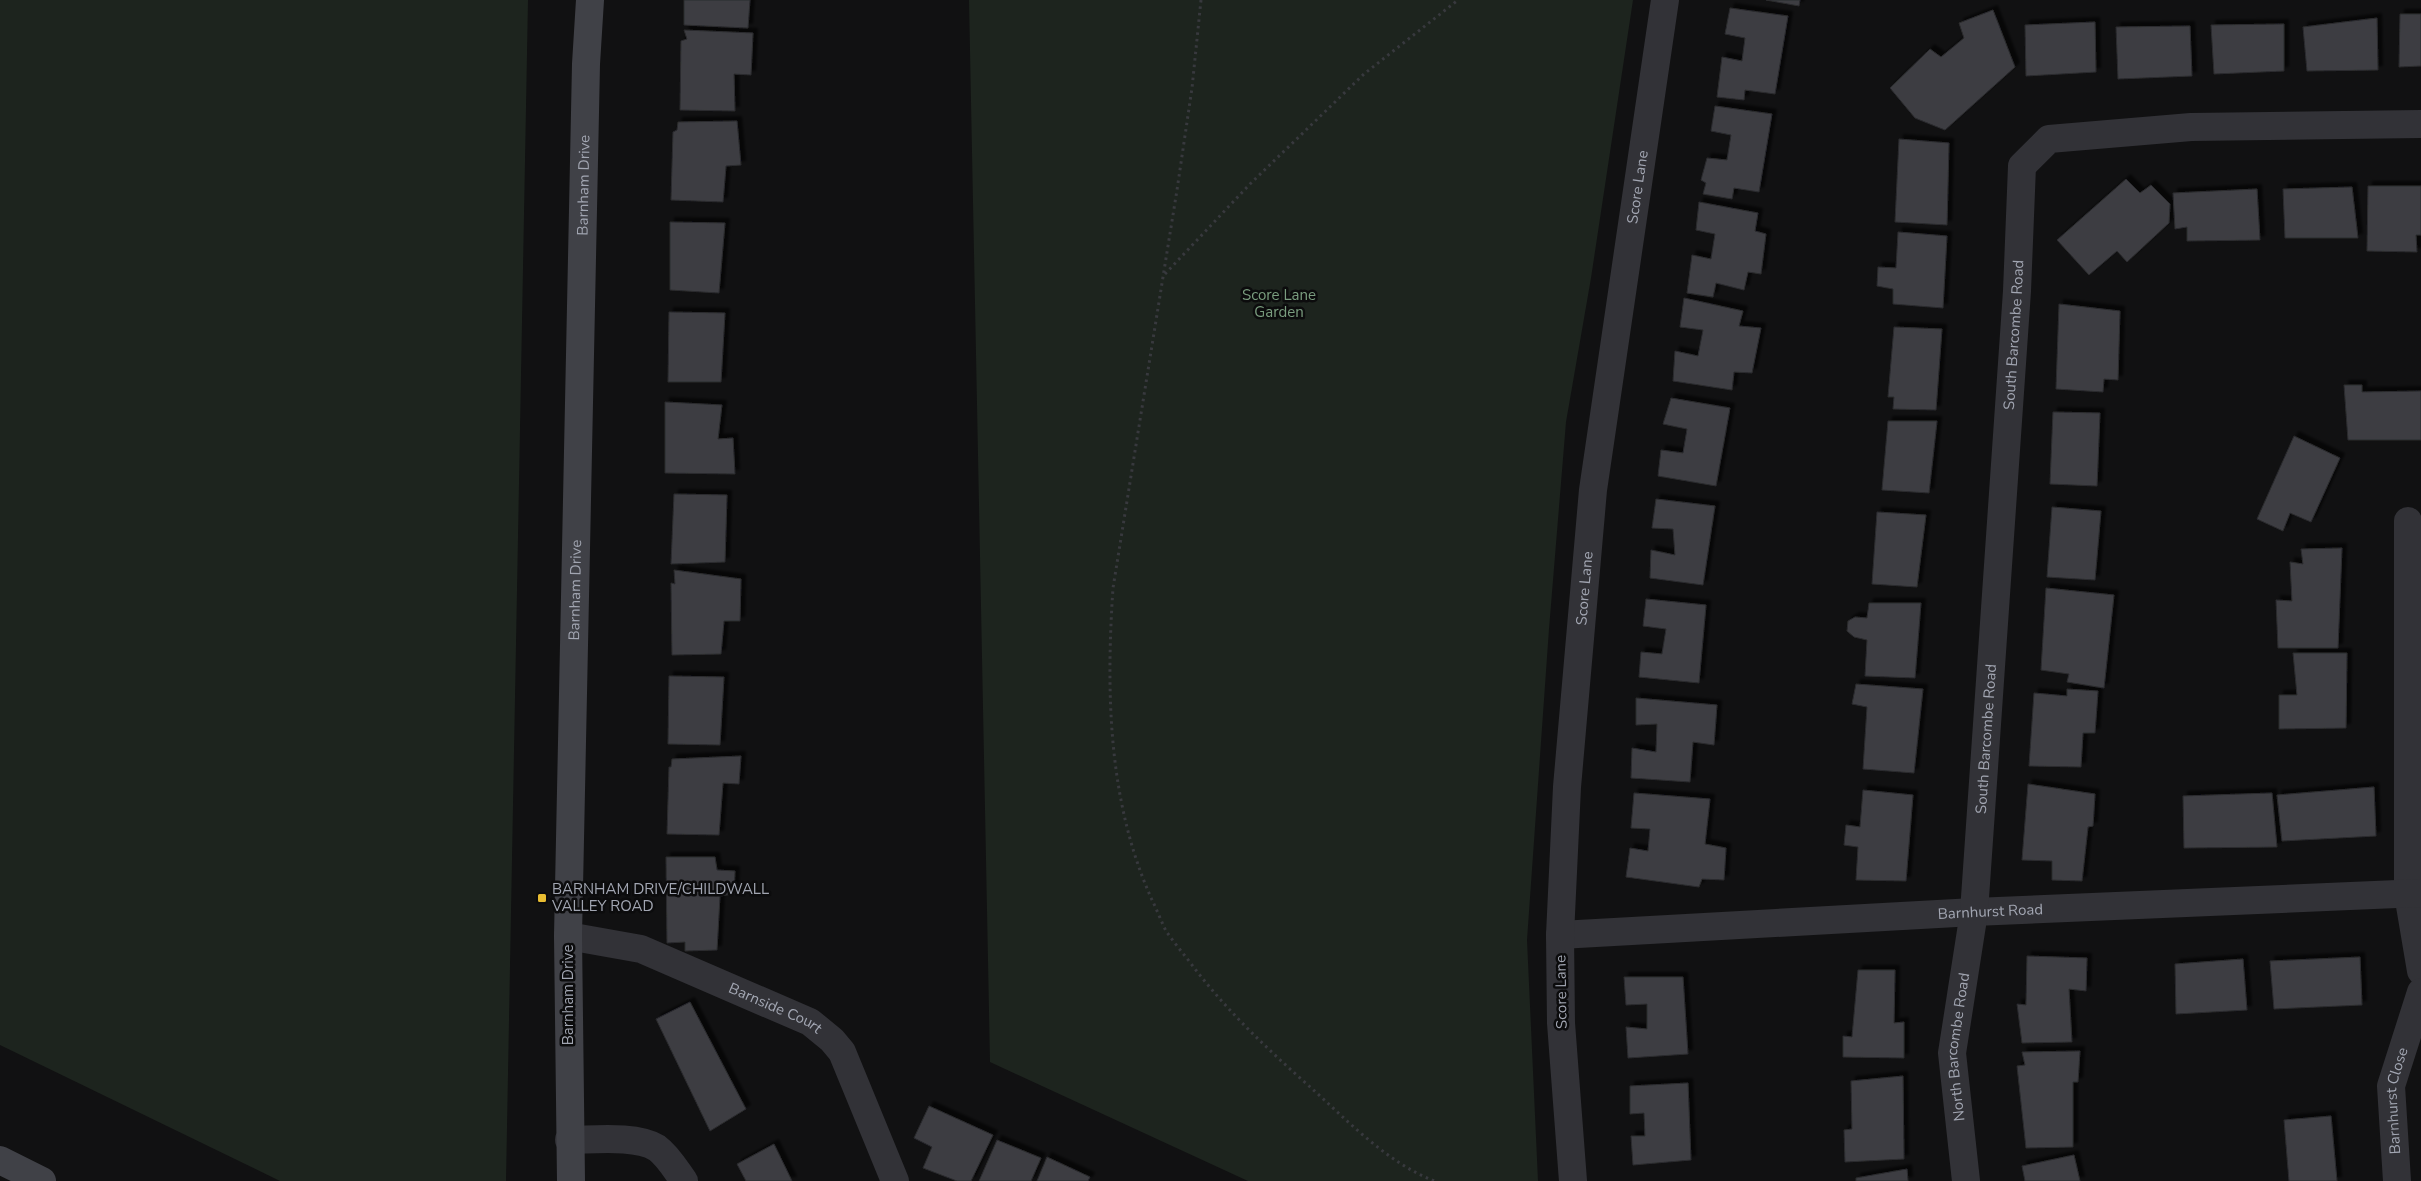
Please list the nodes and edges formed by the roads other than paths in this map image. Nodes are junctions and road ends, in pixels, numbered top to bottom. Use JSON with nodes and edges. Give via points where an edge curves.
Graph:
{"nodes":[{"id":1,"x":590,"y":0,"type":"edge"},
{"id":2,"x":1665,"y":0,"type":"edge"},
{"id":3,"x":2421,"y":124,"type":"edge"},
{"id":4,"x":2408,"y":521,"type":"dead end"},
{"id":5,"x":2415,"y":893,"type":"edge"},
{"id":6,"x":1974,"y":912,"type":"junction"},
{"id":7,"x":1560,"y":935,"type":"junction"},
{"id":8,"x":568,"y":936,"type":"junction"},
{"id":9,"x":2421,"y":971,"type":"edge"},
{"id":10,"x":2421,"y":992,"type":"edge"},
{"id":11,"x":569,"y":1140,"type":"junction"},
{"id":12,"x":0,"y":1160,"type":"edge"},
{"id":13,"x":42,"y":1181,"type":"edge"},
{"id":14,"x":571,"y":1181,"type":"edge"},
{"id":15,"x":684,"y":1181,"type":"edge"},
{"id":16,"x":895,"y":1181,"type":"edge"},
{"id":17,"x":1573,"y":1181,"type":"edge"},
{"id":18,"x":1966,"y":1181,"type":"edge"},
{"id":19,"x":2397,"y":1181,"type":"edge"}],
"edges":[{"from":1,"to":8,"type":"street","name":"Barnham Drive"},
{"from":2,"to":7,"type":"street","name":"Score Lane","via":[[1593,490],[1567,787]]},
{"from":3,"to":6,"type":"street","name":"South Barcombe Road","via":[[2191,128],[2049,139],[2022,166],[2017,291]]},
{"from":4,"to":5,"type":"street"},
{"from":5,"to":6,"type":"street","name":"Barnhurst Road"},
{"from":5,"to":9,"type":"street"},
{"from":6,"to":7,"type":"street","name":"Barnhurst Road"},
{"from":6,"to":18,"type":"street","name":"North Barcombe Road","via":[[1952,1053]]},
{"from":7,"to":17,"type":"street","name":"Score Lane","via":[[1561,1023]]},
{"from":8,"to":11,"type":"street","name":"Barnham Drive"},
{"from":8,"to":16,"type":"street","name":"Barnside Court","via":[[641,949],[822,1030],[842,1052]]},
{"from":10,"to":19,"type":"street","name":"Barnhurst Close","via":[[2391,1086]]},
{"from":11,"to":14,"type":"street","name":"Barnham Drive"},
{"from":11,"to":15,"type":"street","via":[[645,1143],[663,1153]]},
{"from":12,"to":13,"type":"street"}]}
